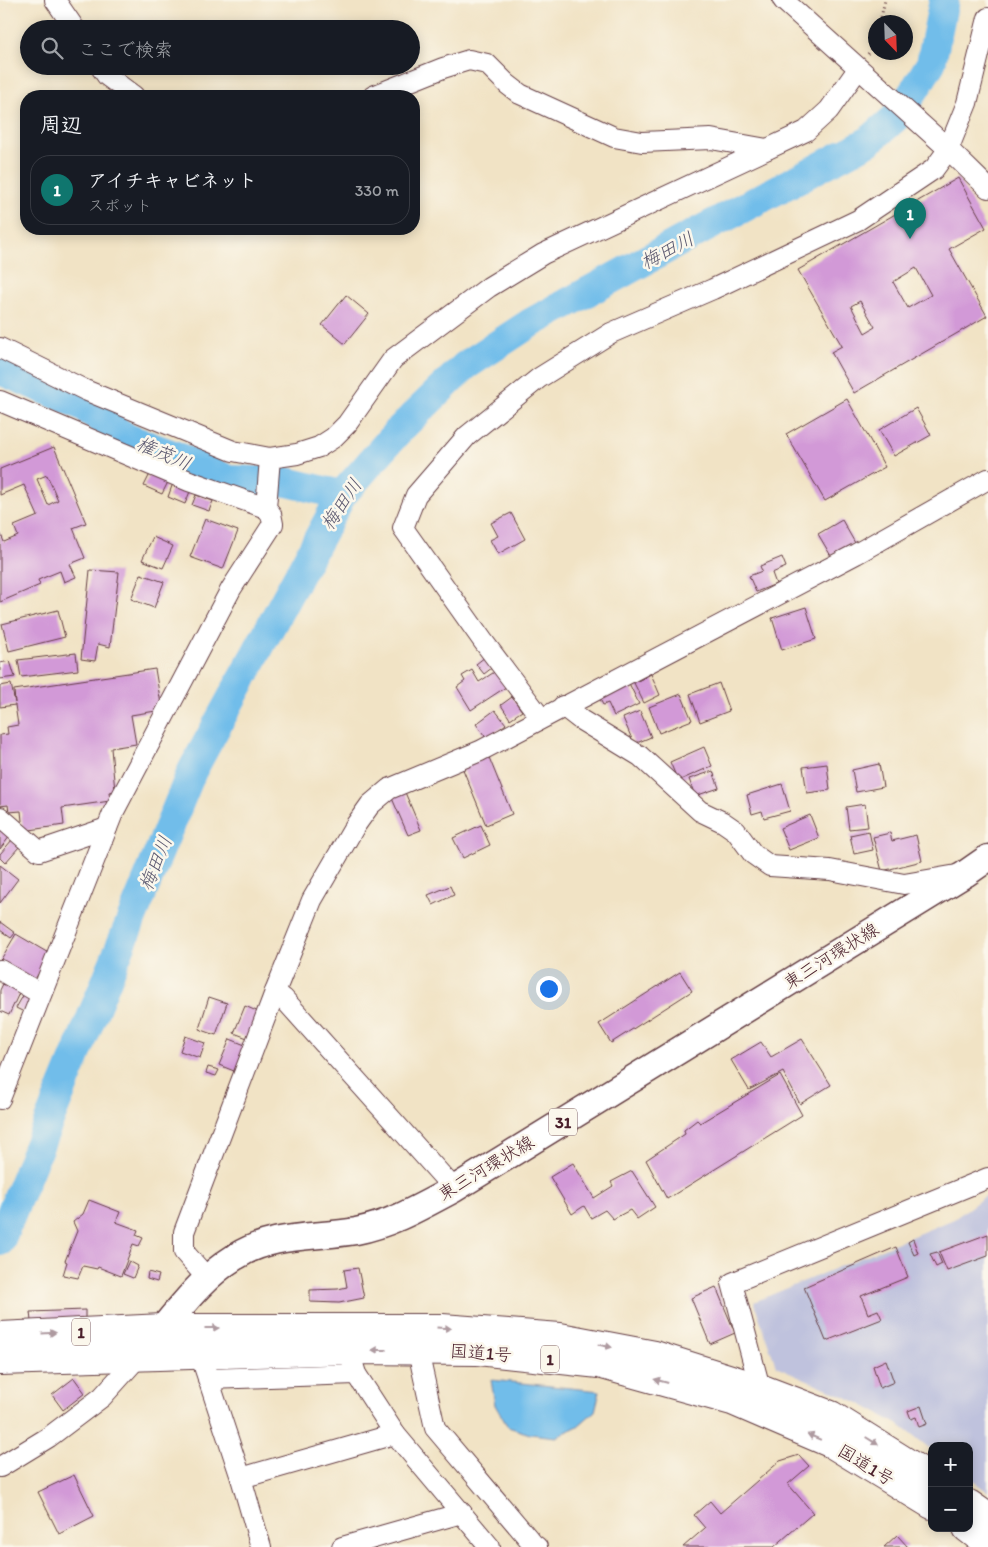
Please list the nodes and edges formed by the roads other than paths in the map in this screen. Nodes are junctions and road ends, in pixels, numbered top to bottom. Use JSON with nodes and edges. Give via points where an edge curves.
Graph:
{"nodes":[{"id":1,"x":55,"y":0,"type":"edge"},
{"id":2,"x":783,"y":0,"type":"edge"},
{"id":3,"x":988,"y":18,"type":"edge"},
{"id":4,"x":68,"y":20,"type":"edge"},
{"id":5,"x":860,"y":71,"type":"junction"},
{"id":6,"x":106,"y":75,"type":"edge"},
{"id":7,"x":126,"y":90,"type":"edge"},
{"id":8,"x":387,"y":90,"type":"edge"},
{"id":9,"x":945,"y":147,"type":"junction"},
{"id":10,"x":767,"y":149,"type":"junction"},
{"id":11,"x":988,"y":188,"type":"edge"},
{"id":12,"x":0,"y":348,"type":"edge"},
{"id":13,"x":0,"y":401,"type":"edge"},
{"id":14,"x":269,"y":461,"type":"junction"},
{"id":15,"x":988,"y":480,"type":"edge"},
{"id":16,"x":266,"y":506,"type":"junction"},
{"id":17,"x":564,"y":706,"type":"junction"},
{"id":18,"x":541,"y":718,"type":"junction"},
{"id":19,"x":0,"y":817,"type":"edge"},
{"id":20,"x":107,"y":828,"type":"junction"},
{"id":21,"x":988,"y":858,"type":"edge"},
{"id":22,"x":977,"y":873,"type":"edge"},
{"id":23,"x":0,"y":970,"type":"edge"},
{"id":24,"x":275,"y":992,"type":"junction"},
{"id":25,"x":41,"y":994,"type":"junction"},
{"id":26,"x":0,"y":1098,"type":"edge"},
{"id":27,"x":988,"y":1178,"type":"edge"},
{"id":28,"x":454,"y":1189,"type":"junction"},
{"id":29,"x":207,"y":1278,"type":"junction"},
{"id":30,"x":163,"y":1328,"type":"junction"},
{"id":31,"x":0,"y":1336,"type":"edge"},
{"id":32,"x":418,"y":1351,"type":"junction"},
{"id":33,"x":138,"y":1357,"type":"junction"},
{"id":34,"x":0,"y":1361,"type":"edge"},
{"id":35,"x":353,"y":1362,"type":"junction"},
{"id":36,"x":204,"y":1367,"type":"junction"},
{"id":37,"x":760,"y":1388,"type":"junction"},
{"id":38,"x":761,"y":1414,"type":"junction"},
{"id":39,"x":395,"y":1434,"type":"junction"},
{"id":40,"x":0,"y":1467,"type":"edge"},
{"id":41,"x":928,"y":1476,"type":"edge"},
{"id":42,"x":241,"y":1478,"type":"junction"},
{"id":43,"x":928,"y":1503,"type":"edge"},
{"id":44,"x":973,"y":1507,"type":"edge"},
{"id":45,"x":462,"y":1514,"type":"junction"},
{"id":46,"x":988,"y":1517,"type":"edge"},
{"id":47,"x":972,"y":1532,"type":"edge"},
{"id":48,"x":988,"y":1544,"type":"edge"},
{"id":49,"x":261,"y":1547,"type":"edge"},
{"id":50,"x":342,"y":1547,"type":"edge"},
{"id":51,"x":490,"y":1547,"type":"edge"},
{"id":52,"x":537,"y":1547,"type":"edge"}],
"edges":[{"from":1,"to":4,"type":"street"},
{"from":2,"to":5,"type":"street"},
{"from":3,"to":9,"type":"street","via":[[967,103]]},
{"from":5,"to":9,"type":"street"},
{"from":5,"to":10,"type":"street","via":[[829,110],[806,131]]},
{"from":6,"to":7,"type":"street"},
{"from":8,"to":10,"type":"street","via":[[469,60],[487,64],[520,94],[614,137],[642,142],[711,139]]},
{"from":9,"to":11,"type":"street"},
{"from":9,"to":18,"type":"street","via":[[934,169],[858,220],[611,333],[539,378],[467,436],[416,495],[403,528]]},
{"from":10,"to":14,"type":"street","via":[[543,254],[489,287],[393,359],[334,438],[319,447]]},
{"from":12,"to":14,"type":"street","via":[[85,390],[233,451]]},
{"from":13,"to":16,"type":"street","via":[[189,481]]},
{"from":14,"to":16,"type":"street"},
{"from":15,"to":17,"type":"street","via":[[856,554]]},
{"from":16,"to":20,"type":"street","via":[[273,524],[231,589]]},
{"from":17,"to":18,"type":"street"},
{"from":17,"to":22,"type":"street","via":[[640,756],[700,811],[736,832],[753,854],[770,866],[830,870],[904,884]]},
{"from":18,"to":24,"type":"street","via":[[480,751],[389,789],[370,805],[354,826],[312,900]]},
{"from":19,"to":20,"type":"street","via":[[39,851]]},
{"from":20,"to":25,"type":"street"},
{"from":21,"to":22,"type":"main road","name":"東三河環状線","number":"31"},
{"from":22,"to":28,"type":"main road","name":"東三河環状線","number":"31"},
{"from":23,"to":25,"type":"street"},
{"from":24,"to":28,"type":"street"},
{"from":24,"to":29,"type":"street","via":[[184,1232],[184,1252]]},
{"from":25,"to":26,"type":"street"},
{"from":27,"to":37,"type":"street","via":[[732,1283]]},
{"from":28,"to":29,"type":"main road","name":"東三河環状線","number":"31","via":[[413,1212],[378,1225],[263,1244],[236,1256]]},
{"from":29,"to":30,"type":"main road","name":"東三河環状線","number":"31"},
{"from":31,"to":30,"type":"highway","name":"国道1号","number":"1","one_way":true},
{"from":30,"to":33,"type":"main road","name":"東三河環状線","number":"31"},
{"from":30,"to":37,"type":"highway","name":"国道1号","number":"1","one_way":true,"via":[[442,1328],[560,1337],[655,1356]]},
{"from":32,"to":35,"type":"highway","name":"国道1号","number":"1","one_way":true},
{"from":38,"to":32,"type":"highway","name":"国道1号","number":"1","one_way":true,"via":[[732,1401],[599,1364],[478,1351]]},
{"from":32,"to":52,"type":"street","via":[[435,1428]]},
{"from":33,"to":34,"type":"highway","name":"国道1号","number":"1"},
{"from":33,"to":36,"type":"highway","name":"国道1号","number":"1"},
{"from":33,"to":40,"type":"street","via":[[95,1402],[49,1437]]},
{"from":35,"to":36,"type":"highway","name":"国道1号","number":"1"},
{"from":35,"to":39,"type":"street"},
{"from":36,"to":42,"type":"street"},
{"from":37,"to":38,"type":"street"},
{"from":37,"to":41,"type":"highway","name":"国道1号","number":"1","one_way":true,"via":[[831,1415]]},
{"from":43,"to":38,"type":"highway","name":"国道1号","number":"1","one_way":true,"via":[[832,1444]]},
{"from":39,"to":42,"type":"street"},
{"from":39,"to":45,"type":"street"},
{"from":42,"to":49,"type":"street"},
{"from":44,"to":46,"type":"highway"},
{"from":45,"to":50,"type":"street"},
{"from":45,"to":51,"type":"street"},
{"from":47,"to":48,"type":"highway"}]}
